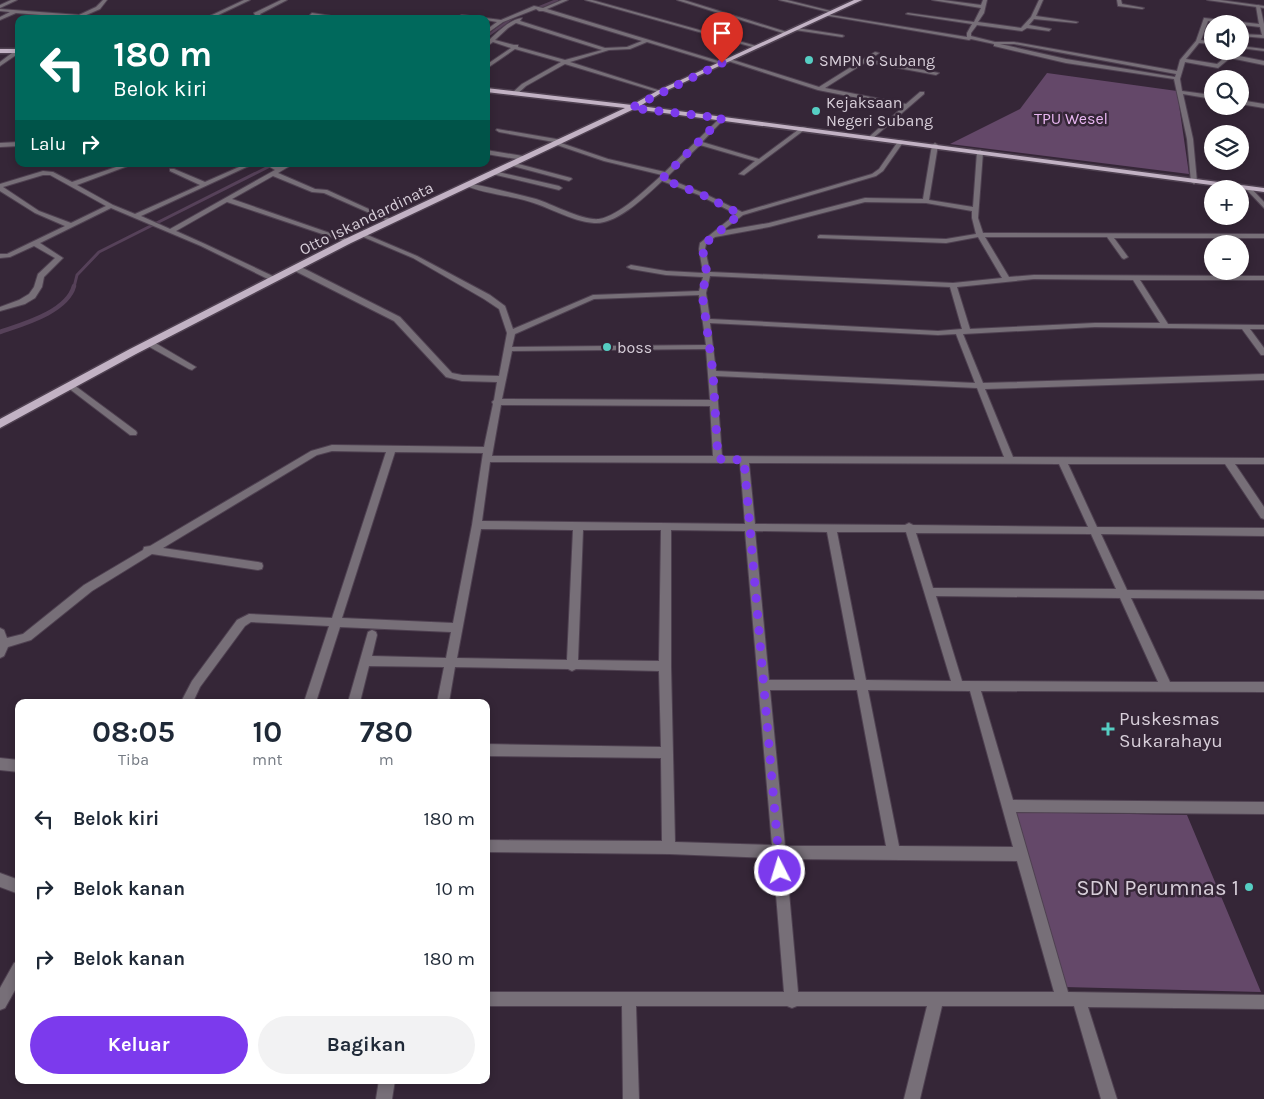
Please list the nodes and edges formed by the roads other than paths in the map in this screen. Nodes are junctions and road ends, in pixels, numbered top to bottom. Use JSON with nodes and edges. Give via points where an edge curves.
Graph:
{"nodes":[{"id":1,"x":15,"y":0,"type":"edge"},
{"id":2,"x":105,"y":0,"type":"edge"},
{"id":3,"x":248,"y":0,"type":"edge"},
{"id":4,"x":285,"y":0,"type":"edge"},
{"id":5,"x":566,"y":0,"type":"edge"},
{"id":6,"x":588,"y":0,"type":"edge"},
{"id":7,"x":679,"y":0,"type":"edge"},
{"id":8,"x":781,"y":0,"type":"edge"},
{"id":9,"x":934,"y":0,"type":"edge"},
{"id":10,"x":985,"y":0,"type":"edge"},
{"id":11,"x":1041,"y":0,"type":"edge"},
{"id":12,"x":1119,"y":0,"type":"edge"},
{"id":13,"x":1209,"y":0,"type":"edge"},
{"id":14,"x":854,"y":1,"type":"edge"},
{"id":15,"x":1258,"y":6,"type":"junction"},
{"id":16,"x":983,"y":7,"type":"junction"},
{"id":17,"x":1264,"y":7,"type":"edge"},
{"id":18,"x":0,"y":8,"type":"edge"},
{"id":19,"x":539,"y":8,"type":"junction"},
{"id":20,"x":1142,"y":8,"type":"dead end"},
{"id":21,"x":14,"y":12,"type":"junction"},
{"id":22,"x":833,"y":12,"type":"junction"},
{"id":23,"x":312,"y":14,"type":"dead end"},
{"id":24,"x":908,"y":14,"type":"dead end"},
{"id":25,"x":64,"y":15,"type":"edge"},
{"id":26,"x":82,"y":15,"type":"edge"},
{"id":27,"x":214,"y":15,"type":"edge"},
{"id":28,"x":259,"y":15,"type":"edge"},
{"id":29,"x":318,"y":15,"type":"edge"},
{"id":30,"x":825,"y":15,"type":"junction"},
{"id":31,"x":1033,"y":16,"type":"junction"},
{"id":32,"x":0,"y":19,"type":"edge"},
{"id":33,"x":490,"y":20,"type":"edge"},
{"id":34,"x":512,"y":20,"type":"junction"},
{"id":35,"x":501,"y":21,"type":"junction"},
{"id":36,"x":1076,"y":22,"type":"dead end"},
{"id":37,"x":975,"y":23,"type":"junction"},
{"id":38,"x":1249,"y":24,"type":"edge"},
{"id":39,"x":1026,"y":26,"type":"junction"},
{"id":40,"x":1264,"y":26,"type":"edge"},
{"id":41,"x":797,"y":29,"type":"junction"},
{"id":42,"x":490,"y":30,"type":"edge"},
{"id":43,"x":1050,"y":30,"type":"dead end"},
{"id":44,"x":1204,"y":30,"type":"edge"},
{"id":45,"x":788,"y":33,"type":"junction"},
{"id":46,"x":1249,"y":35,"type":"edge"},
{"id":47,"x":842,"y":36,"type":"dead end"},
{"id":48,"x":1264,"y":36,"type":"edge"},
{"id":49,"x":969,"y":38,"type":"junction"},
{"id":50,"x":648,"y":40,"type":"junction"},
{"id":51,"x":493,"y":41,"type":"junction"},
{"id":52,"x":1198,"y":41,"type":"junction"},
{"id":53,"x":1204,"y":42,"type":"edge"},
{"id":54,"x":490,"y":43,"type":"edge"},
{"id":55,"x":995,"y":43,"type":"junction"},
{"id":56,"x":516,"y":46,"type":"junction"},
{"id":57,"x":758,"y":47,"type":"junction"},
{"id":58,"x":964,"y":48,"type":"dead end"},
{"id":59,"x":1249,"y":48,"type":"edge"},
{"id":60,"x":606,"y":49,"type":"junction"},
{"id":61,"x":1264,"y":50,"type":"edge"},
{"id":62,"x":0,"y":51,"type":"edge"},
{"id":63,"x":15,"y":51,"type":"edge"},
{"id":64,"x":877,"y":52,"type":"dead end"},
{"id":65,"x":15,"y":53,"type":"edge"},
{"id":66,"x":1184,"y":60,"type":"junction"},
{"id":67,"x":866,"y":61,"type":"junction"},
{"id":68,"x":1224,"y":61,"type":"junction"},
{"id":69,"x":565,"y":62,"type":"junction"},
{"id":70,"x":725,"y":62,"type":"junction"},
{"id":71,"x":1264,"y":63,"type":"edge"},
{"id":72,"x":0,"y":64,"type":"edge"},
{"id":73,"x":490,"y":65,"type":"edge"},
{"id":74,"x":1264,"y":68,"type":"edge"},
{"id":75,"x":936,"y":73,"type":"dead end"},
{"id":76,"x":1178,"y":76,"type":"junction"},
{"id":77,"x":820,"y":89,"type":"junction"},
{"id":78,"x":490,"y":91,"type":"edge"},
{"id":79,"x":659,"y":92,"type":"junction"},
{"id":80,"x":1181,"y":92,"type":"junction"},
{"id":81,"x":922,"y":93,"type":"dead end"},
{"id":82,"x":514,"y":94,"type":"junction"},
{"id":83,"x":1204,"y":96,"type":"edge"},
{"id":84,"x":1249,"y":104,"type":"edge"},
{"id":85,"x":907,"y":106,"type":"junction"},
{"id":86,"x":1264,"y":106,"type":"edge"},
{"id":87,"x":631,"y":108,"type":"junction"},
{"id":88,"x":722,"y":118,"type":"junction"},
{"id":89,"x":804,"y":128,"type":"junction"},
{"id":90,"x":499,"y":130,"type":"dead end"},
{"id":91,"x":872,"y":137,"type":"junction"},
{"id":92,"x":901,"y":141,"type":"junction"},
{"id":93,"x":558,"y":142,"type":"junction"},
{"id":94,"x":699,"y":143,"type":"junction"},
{"id":95,"x":15,"y":144,"type":"edge"},
{"id":96,"x":0,"y":145,"type":"edge"},
{"id":97,"x":935,"y":146,"type":"junction"},
{"id":98,"x":980,"y":152,"type":"junction"},
{"id":99,"x":490,"y":153,"type":"edge"},
{"id":100,"x":523,"y":158,"type":"junction"},
{"id":101,"x":760,"y":161,"type":"junction"},
{"id":102,"x":511,"y":164,"type":"junction"},
{"id":103,"x":121,"y":167,"type":"edge"},
{"id":104,"x":243,"y":167,"type":"edge"},
{"id":105,"x":275,"y":167,"type":"edge"},
{"id":106,"x":286,"y":167,"type":"edge"},
{"id":107,"x":172,"y":170,"type":"dead end"},
{"id":108,"x":281,"y":170,"type":"junction"},
{"id":109,"x":494,"y":173,"type":"junction"},
{"id":110,"x":274,"y":174,"type":"junction"},
{"id":111,"x":742,"y":174,"type":"dead end"},
{"id":112,"x":664,"y":177,"type":"junction"},
{"id":113,"x":569,"y":179,"type":"dead end"},
{"id":114,"x":1194,"y":182,"type":"junction"},
{"id":115,"x":1204,"y":183,"type":"edge"},
{"id":116,"x":72,"y":184,"type":"junction"},
{"id":117,"x":204,"y":184,"type":"junction"},
{"id":118,"x":468,"y":185,"type":"junction"},
{"id":119,"x":0,"y":187,"type":"edge"},
{"id":120,"x":559,"y":188,"type":"dead end"},
{"id":121,"x":1249,"y":188,"type":"edge"},
{"id":122,"x":1249,"y":189,"type":"edge"},
{"id":123,"x":1264,"y":190,"type":"edge"},
{"id":124,"x":228,"y":200,"type":"junction"},
{"id":125,"x":926,"y":202,"type":"junction"},
{"id":126,"x":111,"y":206,"type":"junction"},
{"id":127,"x":1264,"y":206,"type":"edge"},
{"id":128,"x":974,"y":213,"type":"junction"},
{"id":129,"x":740,"y":214,"type":"junction"},
{"id":130,"x":136,"y":216,"type":"junction"},
{"id":131,"x":392,"y":220,"type":"junction"},
{"id":132,"x":72,"y":226,"type":"junction"},
{"id":133,"x":168,"y":230,"type":"junction"},
{"id":134,"x":363,"y":235,"type":"junction"},
{"id":135,"x":980,"y":235,"type":"junction"},
{"id":136,"x":1109,"y":235,"type":"junction"},
{"id":137,"x":712,"y":236,"type":"junction"},
{"id":138,"x":1264,"y":236,"type":"edge"},
{"id":139,"x":820,"y":238,"type":"dead end"},
{"id":140,"x":348,"y":241,"type":"junction"},
{"id":141,"x":36,"y":244,"type":"junction"},
{"id":142,"x":0,"y":256,"type":"edge"},
{"id":143,"x":1124,"y":257,"type":"dead end"},
{"id":144,"x":631,"y":267,"type":"dead end"},
{"id":145,"x":296,"y":268,"type":"junction"},
{"id":146,"x":707,"y":275,"type":"junction"},
{"id":147,"x":1134,"y":277,"type":"junction"},
{"id":148,"x":1264,"y":278,"type":"edge"},
{"id":149,"x":1006,"y":279,"type":"junction"},
{"id":150,"x":274,"y":280,"type":"junction"},
{"id":151,"x":953,"y":285,"type":"junction"},
{"id":152,"x":702,"y":293,"type":"junction"},
{"id":153,"x":0,"y":309,"type":"edge"},
{"id":154,"x":707,"y":321,"type":"junction"},
{"id":155,"x":1165,"y":325,"type":"junction"},
{"id":156,"x":1244,"y":327,"type":"junction"},
{"id":157,"x":1264,"y":327,"type":"edge"},
{"id":158,"x":963,"y":332,"type":"junction"},
{"id":159,"x":511,"y":333,"type":"junction"},
{"id":160,"x":149,"y":343,"type":"junction"},
{"id":161,"x":710,"y":347,"type":"junction"},
{"id":162,"x":508,"y":349,"type":"junction"},
{"id":163,"x":1264,"y":354,"type":"edge"},
{"id":164,"x":192,"y":367,"type":"dead end"},
{"id":165,"x":713,"y":372,"type":"junction"},
{"id":166,"x":1264,"y":378,"type":"edge"},
{"id":167,"x":501,"y":380,"type":"junction"},
{"id":168,"x":70,"y":385,"type":"junction"},
{"id":169,"x":982,"y":386,"type":"junction"},
{"id":170,"x":496,"y":402,"type":"junction"},
{"id":171,"x":715,"y":403,"type":"junction"},
{"id":172,"x":0,"y":424,"type":"edge"},
{"id":173,"x":133,"y":433,"type":"dead end"},
{"id":174,"x":391,"y":450,"type":"junction"},
{"id":175,"x":487,"y":455,"type":"junction"},
{"id":176,"x":718,"y":459,"type":"junction"},
{"id":177,"x":744,"y":460,"type":"junction"},
{"id":178,"x":1010,"y":461,"type":"junction"},
{"id":179,"x":1062,"y":461,"type":"junction"},
{"id":180,"x":1264,"y":461,"type":"edge"},
{"id":181,"x":1228,"y":462,"type":"junction"},
{"id":182,"x":1264,"y":516,"type":"edge"},
{"id":183,"x":477,"y":525,"type":"junction"},
{"id":184,"x":578,"y":525,"type":"junction"},
{"id":185,"x":666,"y":526,"type":"junction"},
{"id":186,"x":750,"y":526,"type":"junction"},
{"id":187,"x":831,"y":527,"type":"junction"},
{"id":188,"x":909,"y":527,"type":"junction"},
{"id":189,"x":1092,"y":530,"type":"junction"},
{"id":190,"x":1264,"y":532,"type":"edge"},
{"id":191,"x":148,"y":550,"type":"junction"},
{"id":192,"x":258,"y":566,"type":"dead end"},
{"id":193,"x":930,"y":592,"type":"junction"},
{"id":194,"x":1121,"y":593,"type":"junction"},
{"id":195,"x":1264,"y":595,"type":"edge"},
{"id":196,"x":335,"y":621,"type":"junction"},
{"id":197,"x":458,"y":628,"type":"junction"},
{"id":198,"x":0,"y":633,"type":"edge"},
{"id":199,"x":372,"y":635,"type":"dead end"},
{"id":200,"x":2,"y":647,"type":"edge"},
{"id":201,"x":365,"y":661,"type":"junction"},
{"id":202,"x":451,"y":663,"type":"junction"},
{"id":203,"x":572,"y":666,"type":"junction"},
{"id":204,"x":665,"y":666,"type":"junction"},
{"id":205,"x":764,"y":685,"type":"junction"},
{"id":206,"x":861,"y":685,"type":"junction"},
{"id":207,"x":958,"y":686,"type":"junction"},
{"id":208,"x":974,"y":686,"type":"junction"},
{"id":209,"x":1166,"y":686,"type":"junction"},
{"id":210,"x":1264,"y":687,"type":"edge"},
{"id":211,"x":188,"y":699,"type":"edge"},
{"id":212,"x":311,"y":699,"type":"edge"},
{"id":213,"x":355,"y":699,"type":"edge"},
{"id":214,"x":444,"y":699,"type":"edge"},
{"id":215,"x":490,"y":750,"type":"edge"},
{"id":216,"x":668,"y":753,"type":"junction"},
{"id":217,"x":0,"y":764,"type":"edge"},
{"id":218,"x":15,"y":766,"type":"edge"},
{"id":219,"x":1007,"y":806,"type":"junction"},
{"id":220,"x":1264,"y":808,"type":"edge"},
{"id":221,"x":490,"y":846,"type":"edge"},
{"id":222,"x":669,"y":848,"type":"junction"},
{"id":223,"x":778,"y":852,"type":"junction"},
{"id":224,"x":894,"y":852,"type":"junction"},
{"id":225,"x":1020,"y":854,"type":"junction"},
{"id":226,"x":0,"y":880,"type":"edge"},
{"id":227,"x":15,"y":886,"type":"edge"},
{"id":228,"x":15,"y":975,"type":"edge"},
{"id":229,"x":490,"y":999,"type":"edge"},
{"id":230,"x":629,"y":999,"type":"junction"},
{"id":231,"x":936,"y":999,"type":"junction"},
{"id":232,"x":1071,"y":1000,"type":"junction"},
{"id":233,"x":792,"y":1001,"type":"junction"},
{"id":234,"x":1264,"y":1002,"type":"edge"},
{"id":235,"x":0,"y":1003,"type":"edge"},
{"id":236,"x":386,"y":1084,"type":"edge"},
{"id":237,"x":384,"y":1099,"type":"edge"},
{"id":238,"x":631,"y":1099,"type":"edge"},
{"id":239,"x":912,"y":1099,"type":"edge"},
{"id":240,"x":1110,"y":1099,"type":"edge"}],
"edges":[{"from":1,"to":18,"type":"street"},
{"from":2,"to":26,"type":"street","via":[[98,8]]},
{"from":3,"to":27,"type":"street"},
{"from":4,"to":28,"type":"street","via":[[256,14]]},
{"from":5,"to":19,"type":"street"},
{"from":6,"to":57,"type":"street"},
{"from":7,"to":45,"type":"street"},
{"from":8,"to":22,"type":"street"},
{"from":9,"to":16,"type":"street"},
{"from":10,"to":16,"type":"street"},
{"from":11,"to":31,"type":"street"},
{"from":12,"to":20,"type":"street","via":[[1120,5]]},
{"from":13,"to":15,"type":"street"},
{"from":14,"to":22,"type":"main road","name":"Otto Iskandardinata"},
{"from":15,"to":17,"type":"street"},
{"from":15,"to":40,"type":"street"},
{"from":16,"to":37,"type":"street"},
{"from":18,"to":21,"type":"street"},
{"from":19,"to":34,"type":"street"},
{"from":19,"to":34,"type":"street"},
{"from":19,"to":50,"type":"street"},
{"from":21,"to":25,"type":"street"},
{"from":21,"to":32,"type":"street"},
{"from":22,"to":30,"type":"main road","name":"Otto Iskandardinata"},
{"from":23,"to":29,"type":"street"},
{"from":24,"to":37,"type":"street"},
{"from":30,"to":41,"type":"main road","name":"Otto Iskandardinata"},
{"from":30,"to":49,"type":"street"},
{"from":31,"to":36,"type":"street"},
{"from":31,"to":39,"type":"street"},
{"from":33,"to":35,"type":"street"},
{"from":34,"to":35,"type":"street"},
{"from":34,"to":51,"type":"street"},
{"from":34,"to":60,"type":"street"},
{"from":35,"to":42,"type":"street"},
{"from":37,"to":39,"type":"street","via":[[1017,30]]},
{"from":37,"to":49,"type":"street","via":[[968,33]]},
{"from":38,"to":40,"type":"street"},
{"from":39,"to":43,"type":"street"},
{"from":40,"to":48,"type":"street"},
{"from":41,"to":45,"type":"main road","name":"Otto Iskandardinata"},
{"from":41,"to":47,"type":"street"},
{"from":44,"to":52,"type":"street"},
{"from":45,"to":57,"type":"main road","name":"Otto Iskandardinata"},
{"from":46,"to":48,"type":"street"},
{"from":49,"to":55,"type":"street"},
{"from":49,"to":58,"type":"street"},
{"from":50,"to":60,"type":"street","via":[[628,48]]},
{"from":50,"to":70,"type":"street"},
{"from":51,"to":54,"type":"street"},
{"from":51,"to":56,"type":"street"},
{"from":52,"to":53,"type":"street"},
{"from":52,"to":66,"type":"street"},
{"from":55,"to":76,"type":"street","via":[[1014,42]]},
{"from":55,"to":76,"type":"street","via":[[1002,48],[1066,61]]},
{"from":56,"to":69,"type":"street"},
{"from":56,"to":73,"type":"street"},
{"from":57,"to":70,"type":"main road","name":"Otto Iskandardinata"},
{"from":59,"to":61,"type":"street"},
{"from":60,"to":69,"type":"street"},
{"from":62,"to":63,"type":"main road"},
{"from":64,"to":67,"type":"street"},
{"from":65,"to":72,"type":"street"},
{"from":66,"to":68,"type":"street","via":[[1213,66],[1222,65]]},
{"from":66,"to":76,"type":"street"},
{"from":67,"to":75,"type":"street"},
{"from":67,"to":77,"type":"street"},
{"from":68,"to":71,"type":"street","via":[[1229,56]]},
{"from":68,"to":74,"type":"street"},
{"from":69,"to":79,"type":"street"},
{"from":69,"to":82,"type":"street"},
{"from":70,"to":77,"type":"street"},
{"from":70,"to":79,"type":"main road","name":"Otto Iskandardinata"},
{"from":76,"to":80,"type":"street"},
{"from":77,"to":85,"type":"street"},
{"from":78,"to":82,"type":"main road"},
{"from":79,"to":87,"type":"main road","name":"Otto Iskandardinata"},
{"from":80,"to":83,"type":"street"},
{"from":80,"to":114,"type":"street"},
{"from":81,"to":85,"type":"street"},
{"from":82,"to":87,"type":"main road"},
{"from":84,"to":86,"type":"street"},
{"from":85,"to":91,"type":"street"},
{"from":87,"to":88,"type":"main road"},
{"from":87,"to":93,"type":"main road","name":"Otto Iskandardinata"},
{"from":88,"to":89,"type":"main road"},
{"from":88,"to":94,"type":"street"},
{"from":89,"to":91,"type":"main road"},
{"from":89,"to":101,"type":"street"},
{"from":90,"to":93,"type":"street"},
{"from":91,"to":92,"type":"main road"},
{"from":92,"to":97,"type":"main road"},
{"from":92,"to":129,"type":"street","via":[[881,170],[869,178]]},
{"from":93,"to":100,"type":"main road","name":"Otto Iskandardinata"},
{"from":93,"to":112,"type":"street"},
{"from":94,"to":101,"type":"street"},
{"from":94,"to":112,"type":"street"},
{"from":95,"to":96,"type":"street"},
{"from":97,"to":98,"type":"main road"},
{"from":97,"to":125,"type":"street"},
{"from":98,"to":114,"type":"main road"},
{"from":98,"to":128,"type":"street"},
{"from":99,"to":100,"type":"street"},
{"from":100,"to":102,"type":"main road","name":"Otto Iskandardinata"},
{"from":101,"to":111,"type":"street"},
{"from":102,"to":109,"type":"main road","name":"Otto Iskandardinata"},
{"from":102,"to":113,"type":"street"},
{"from":103,"to":116,"type":"street"},
{"from":104,"to":117,"type":"street"},
{"from":105,"to":108,"type":"street"},
{"from":106,"to":108,"type":"street"},
{"from":107,"to":117,"type":"street"},
{"from":108,"to":110,"type":"street"},
{"from":109,"to":118,"type":"main road","name":"Otto Iskandardinata"},
{"from":109,"to":120,"type":"street"},
{"from":110,"to":124,"type":"street"},
{"from":110,"to":131,"type":"street","via":[[314,191],[325,191]]},
{"from":112,"to":118,"type":"street","via":[[622,210],[599,222],[534,201]]},
{"from":112,"to":129,"type":"street"},
{"from":114,"to":115,"type":"main road"},
{"from":116,"to":119,"type":"street","via":[[47,173]]},
{"from":116,"to":126,"type":"street"},
{"from":117,"to":130,"type":"street"},
{"from":118,"to":131,"type":"main road","name":"Otto Iskandardinata"},
{"from":119,"to":132,"type":"street","via":[[37,212]]},
{"from":121,"to":123,"type":"main road"},
{"from":122,"to":127,"type":"street"},
{"from":124,"to":133,"type":"street"},
{"from":124,"to":140,"type":"street"},
{"from":125,"to":128,"type":"street"},
{"from":125,"to":137,"type":"street","via":[[860,200],[776,224]]},
{"from":126,"to":130,"type":"street"},
{"from":126,"to":132,"type":"street"},
{"from":128,"to":135,"type":"street"},
{"from":129,"to":137,"type":"street"},
{"from":130,"to":133,"type":"street"},
{"from":131,"to":134,"type":"main road","name":"Otto Iskandardinata"},
{"from":132,"to":141,"type":"street"},
{"from":133,"to":150,"type":"street"},
{"from":134,"to":140,"type":"main road","name":"Otto Iskandardinata"},
{"from":134,"to":159,"type":"street","via":[[415,257],[487,297],[502,308]]},
{"from":135,"to":136,"type":"street"},
{"from":135,"to":139,"type":"street","via":[[946,241]]},
{"from":135,"to":149,"type":"street"},
{"from":136,"to":138,"type":"street"},
{"from":136,"to":143,"type":"street"},
{"from":137,"to":146,"type":"street","via":[[702,246]]},
{"from":140,"to":145,"type":"main road","name":"Otto Iskandardinata"},
{"from":141,"to":142,"type":"street","via":[[8,256]]},
{"from":141,"to":153,"type":"street","via":[[60,258],[40,276],[32,296]]},
{"from":144,"to":146,"type":"street"},
{"from":145,"to":150,"type":"main road","name":"Otto Iskandardinata"},
{"from":145,"to":167,"type":"street","via":[[397,319],[449,375]]},
{"from":146,"to":151,"type":"street"},
{"from":146,"to":152,"type":"street"},
{"from":147,"to":148,"type":"street"},
{"from":147,"to":149,"type":"street"},
{"from":147,"to":155,"type":"street"},
{"from":149,"to":151,"type":"street"},
{"from":150,"to":160,"type":"main road","name":"Otto Iskandardinata"},
{"from":151,"to":158,"type":"street"},
{"from":152,"to":154,"type":"street"},
{"from":152,"to":159,"type":"street","via":[[593,297]]},
{"from":154,"to":158,"type":"street"},
{"from":154,"to":161,"type":"street"},
{"from":155,"to":156,"type":"street"},
{"from":155,"to":158,"type":"street"},
{"from":156,"to":157,"type":"street"},
{"from":156,"to":163,"type":"street"},
{"from":158,"to":169,"type":"street"},
{"from":159,"to":162,"type":"street"},
{"from":160,"to":164,"type":"street"},
{"from":160,"to":168,"type":"main road","name":"Otto Iskandardinata"},
{"from":161,"to":162,"type":"street"},
{"from":161,"to":165,"type":"street"},
{"from":162,"to":167,"type":"street"},
{"from":165,"to":169,"type":"street"},
{"from":165,"to":171,"type":"street"},
{"from":166,"to":169,"type":"street"},
{"from":167,"to":170,"type":"street"},
{"from":168,"to":172,"type":"main road","name":"Otto Iskandardinata"},
{"from":168,"to":173,"type":"street"},
{"from":169,"to":178,"type":"street"},
{"from":170,"to":171,"type":"street"},
{"from":170,"to":175,"type":"street"},
{"from":171,"to":176,"type":"street"},
{"from":174,"to":175,"type":"street"},
{"from":174,"to":191,"type":"street","via":[[332,448],[314,452]]},
{"from":174,"to":196,"type":"street"},
{"from":175,"to":176,"type":"street"},
{"from":175,"to":183,"type":"street"},
{"from":176,"to":177,"type":"street"},
{"from":177,"to":178,"type":"street"},
{"from":177,"to":186,"type":"street"},
{"from":178,"to":179,"type":"street"},
{"from":179,"to":181,"type":"street"},
{"from":179,"to":189,"type":"street"},
{"from":180,"to":181,"type":"street"},
{"from":181,"to":182,"type":"street"},
{"from":183,"to":184,"type":"street"},
{"from":183,"to":197,"type":"street"},
{"from":184,"to":185,"type":"street"},
{"from":184,"to":203,"type":"street"},
{"from":185,"to":186,"type":"street"},
{"from":185,"to":204,"type":"street"},
{"from":186,"to":187,"type":"street"},
{"from":186,"to":205,"type":"street"},
{"from":187,"to":188,"type":"street"},
{"from":187,"to":206,"type":"street"},
{"from":188,"to":189,"type":"street"},
{"from":188,"to":193,"type":"street"},
{"from":189,"to":190,"type":"street"},
{"from":189,"to":194,"type":"street"},
{"from":191,"to":192,"type":"street"},
{"from":191,"to":200,"type":"street","via":[[88,588],[27,637]]},
{"from":193,"to":194,"type":"street"},
{"from":193,"to":207,"type":"street"},
{"from":194,"to":195,"type":"street"},
{"from":194,"to":209,"type":"street"},
{"from":196,"to":197,"type":"street","via":[[376,626]]},
{"from":196,"to":211,"type":"street","via":[[245,620]]},
{"from":196,"to":212,"type":"street"},
{"from":197,"to":202,"type":"street"},
{"from":198,"to":200,"type":"street"},
{"from":199,"to":201,"type":"street"},
{"from":201,"to":202,"type":"street"},
{"from":201,"to":213,"type":"street"},
{"from":202,"to":203,"type":"street"},
{"from":202,"to":214,"type":"street"},
{"from":203,"to":204,"type":"street"},
{"from":204,"to":216,"type":"street"},
{"from":205,"to":206,"type":"street"},
{"from":205,"to":223,"type":"street"},
{"from":206,"to":207,"type":"street"},
{"from":206,"to":224,"type":"street"},
{"from":207,"to":208,"type":"street"},
{"from":208,"to":209,"type":"street"},
{"from":208,"to":219,"type":"street"},
{"from":209,"to":210,"type":"street"},
{"from":215,"to":216,"type":"street"},
{"from":216,"to":222,"type":"street"},
{"from":217,"to":218,"type":"street"},
{"from":219,"to":220,"type":"street"},
{"from":219,"to":225,"type":"street"},
{"from":221,"to":222,"type":"street"},
{"from":222,"to":223,"type":"street"},
{"from":223,"to":224,"type":"street"},
{"from":223,"to":233,"type":"street"},
{"from":224,"to":225,"type":"street"},
{"from":225,"to":232,"type":"street"},
{"from":226,"to":227,"type":"street"},
{"from":228,"to":235,"type":"street"},
{"from":229,"to":230,"type":"street"},
{"from":230,"to":233,"type":"street"},
{"from":230,"to":238,"type":"street"},
{"from":231,"to":232,"type":"street"},
{"from":231,"to":233,"type":"street"},
{"from":231,"to":239,"type":"street"},
{"from":232,"to":234,"type":"street"},
{"from":232,"to":240,"type":"street"},
{"from":236,"to":237,"type":"street"}]}
